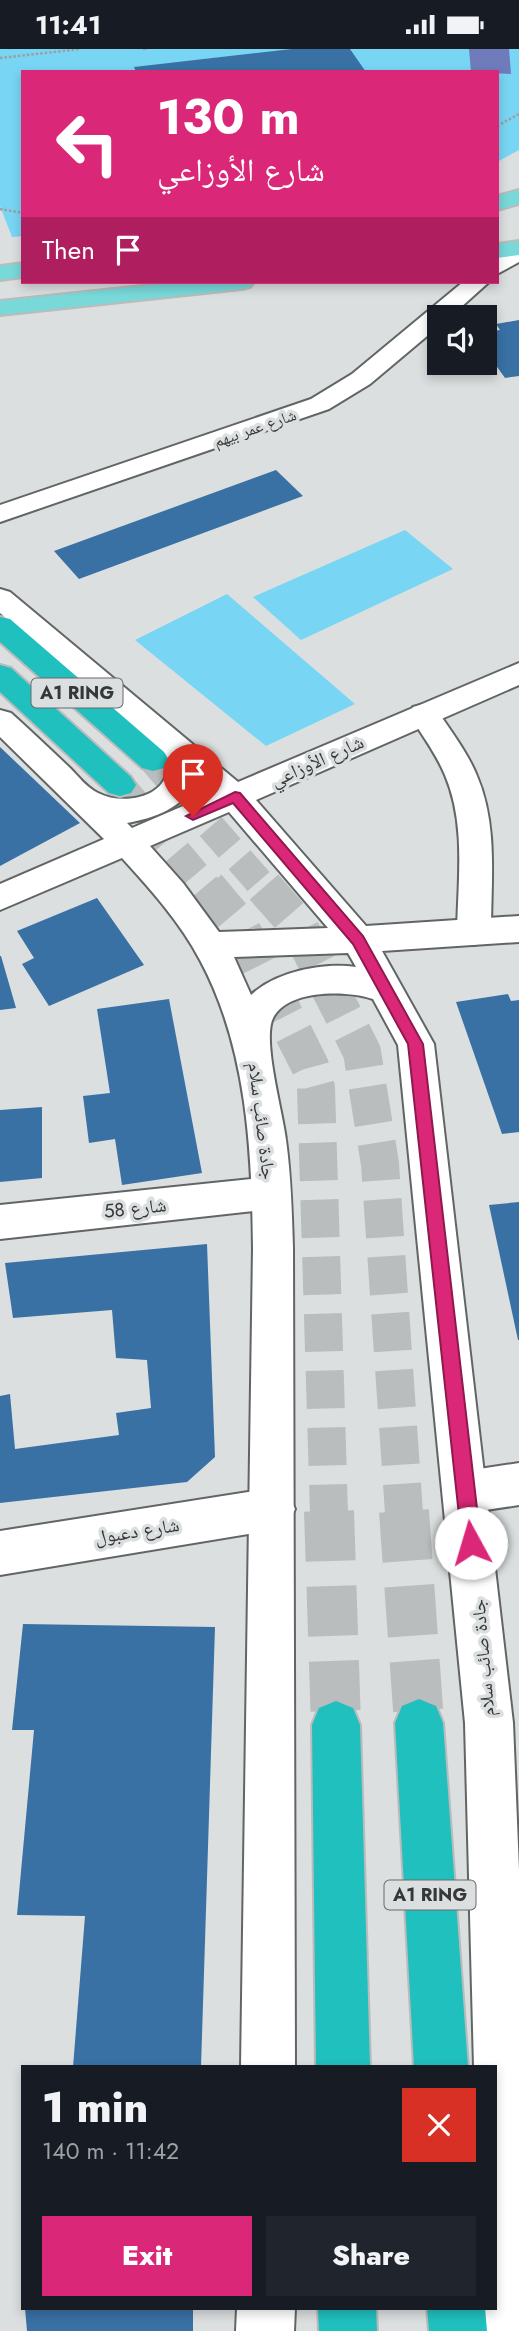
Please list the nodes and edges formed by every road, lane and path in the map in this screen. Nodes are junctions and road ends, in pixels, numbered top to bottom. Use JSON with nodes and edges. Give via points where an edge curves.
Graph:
{"nodes":[{"id":1,"x":80,"y":49,"type":"edge"},
{"id":2,"x":0,"y":58,"type":"edge"},
{"id":3,"x":519,"y":114,"type":"edge"},
{"id":4,"x":499,"y":125,"type":"edge"},
{"id":5,"x":0,"y":209,"type":"edge"},
{"id":6,"x":21,"y":213,"type":"edge"},
{"id":7,"x":519,"y":235,"type":"edge"},
{"id":8,"x":499,"y":237,"type":"edge"},
{"id":9,"x":519,"y":250,"type":"edge"},
{"id":10,"x":21,"y":251,"type":"edge"},
{"id":11,"x":499,"y":251,"type":"edge"},
{"id":12,"x":0,"y":253,"type":"edge"},
{"id":13,"x":499,"y":265,"type":"edge"},
{"id":14,"x":21,"y":270,"type":"edge"},
{"id":15,"x":0,"y":273,"type":"edge"},
{"id":16,"x":63,"y":284,"type":"edge"},
{"id":17,"x":223,"y":284,"type":"edge"},
{"id":18,"x":475,"y":284,"type":"edge"},
{"id":19,"x":0,"y":291,"type":"edge"},
{"id":20,"x":0,"y":308,"type":"edge"},
{"id":21,"x":0,"y":515,"type":"edge"},
{"id":22,"x":0,"y":598,"type":"edge"},
{"id":23,"x":0,"y":626,"type":"edge"},
{"id":24,"x":519,"y":673,"type":"edge"},
{"id":25,"x":0,"y":675,"type":"edge"},
{"id":26,"x":424,"y":714,"type":"junction"},
{"id":27,"x":0,"y":720,"type":"edge"},
{"id":28,"x":166,"y":755,"type":"junction"},
{"id":29,"x":120,"y":785,"type":"tunnel mouth"},
{"id":30,"x":235,"y":797,"type":"junction"},
{"id":31,"x":84,"y":800,"type":"junction"},
{"id":32,"x":129,"y":844,"type":"junction"},
{"id":33,"x":0,"y":898,"type":"edge"},
{"id":34,"x":519,"y":929,"type":"edge"},
{"id":35,"x":474,"y":932,"type":"junction"},
{"id":36,"x":358,"y":940,"type":"junction"},
{"id":37,"x":211,"y":944,"type":"junction"},
{"id":38,"x":387,"y":990,"type":"junction"},
{"id":39,"x":253,"y":1051,"type":"junction"},
{"id":40,"x":271,"y":1193,"type":"junction"},
{"id":41,"x":0,"y":1222,"type":"edge"},
{"id":42,"x":519,"y":1485,"type":"edge"},
{"id":43,"x":466,"y":1492,"type":"junction"},
{"id":44,"x":273,"y":1509,"type":"junction"},
{"id":45,"x":0,"y":1553,"type":"edge"},
{"id":46,"x":504,"y":1722,"type":"edge"},
{"id":47,"x":419,"y":1723,"type":"tunnel mouth"},
{"id":48,"x":336,"y":1725,"type":"tunnel mouth"},
{"id":49,"x":268,"y":2065,"type":"edge"},
{"id":50,"x":343,"y":2065,"type":"edge"},
{"id":51,"x":441,"y":2065,"type":"edge"},
{"id":52,"x":266,"y":2310,"type":"edge"},
{"id":53,"x":347,"y":2310,"type":"edge"},
{"id":54,"x":456,"y":2310,"type":"edge"},
{"id":55,"x":265,"y":2331,"type":"edge"},
{"id":56,"x":348,"y":2331,"type":"edge"},
{"id":57,"x":458,"y":2331,"type":"edge"},
{"id":58,"x":510,"y":2331,"type":"edge"}],
"edges":[{"from":1,"to":2,"type":"path"},
{"from":3,"to":4,"type":"path"},
{"from":5,"to":6,"type":"path"},
{"from":7,"to":8,"type":"main road"},
{"from":9,"to":11,"type":"main road"},
{"from":9,"to":13,"type":"street"},
{"from":10,"to":12,"type":"main road"},
{"from":14,"to":15,"type":"main road"},
{"from":16,"to":19,"type":"main road"},
{"from":17,"to":20,"type":"main road"},
{"from":18,"to":21,"type":"street","name":"شارع عمر بيهم","via":[[361,379],[320,404]]},
{"from":22,"to":28,"type":"street","name":"جادة صائب سلام"},
{"from":23,"to":28,"type":"highway","number":"A1 RING"},
{"from":24,"to":26,"type":"street","name":"شارع الأوزاعي"},
{"from":25,"to":29,"type":"highway","number":"A1 RING"},
{"from":26,"to":30,"type":"street","name":"شارع الأوزاعي"},
{"from":26,"to":35,"type":"street","via":[[466,792],[473,832]]},
{"from":27,"to":31,"type":"street","name":"جادة صائب سلام"},
{"from":28,"to":30,"type":"street","name":"جادة صائب سلام"},
{"from":28,"to":31,"type":"street","via":[[185,771],[184,780],[150,806],[121,812]]},
{"from":30,"to":32,"type":"street","name":"شارع الأوزاعي"},
{"from":30,"to":36,"type":"street","name":"جادة صائب سلام"},
{"from":31,"to":32,"type":"street","name":"جادة صائب سلام"},
{"from":32,"to":33,"type":"street","name":"شارع الأوزاعي"},
{"from":32,"to":37,"type":"street","name":"جادة صائب سلام","via":[[161,876]]},
{"from":34,"to":35,"type":"street"},
{"from":35,"to":36,"type":"street"},
{"from":36,"to":37,"type":"street"},
{"from":36,"to":38,"type":"street","name":"جادة صائب سلام"},
{"from":37,"to":39,"type":"street","name":"جادة صائب سلام"},
{"from":38,"to":39,"type":"street","via":[[341,979],[318,981],[274,997],[260,1009],[253,1027]]},
{"from":38,"to":43,"type":"street","name":"جادة صائب سلام","via":[[416,1044]]},
{"from":39,"to":40,"type":"street","name":"جادة صائب سلام"},
{"from":40,"to":41,"type":"street","name":"شارع 58"},
{"from":40,"to":44,"type":"street","name":"جادة صائب سلام"},
{"from":42,"to":43,"type":"street"},
{"from":43,"to":46,"type":"street","name":"جادة صائب سلام"},
{"from":44,"to":45,"type":"street","name":"شارع دعبول"},
{"from":44,"to":49,"type":"street","name":"جادة صائب سلام"},
{"from":46,"to":58,"type":"street","name":"جادة صائب سلام"},
{"from":47,"to":51,"type":"highway","number":"A1 RING"},
{"from":48,"to":50,"type":"highway"},
{"from":52,"to":55,"type":"street"},
{"from":53,"to":56,"type":"highway"},
{"from":54,"to":57,"type":"highway"}]}
